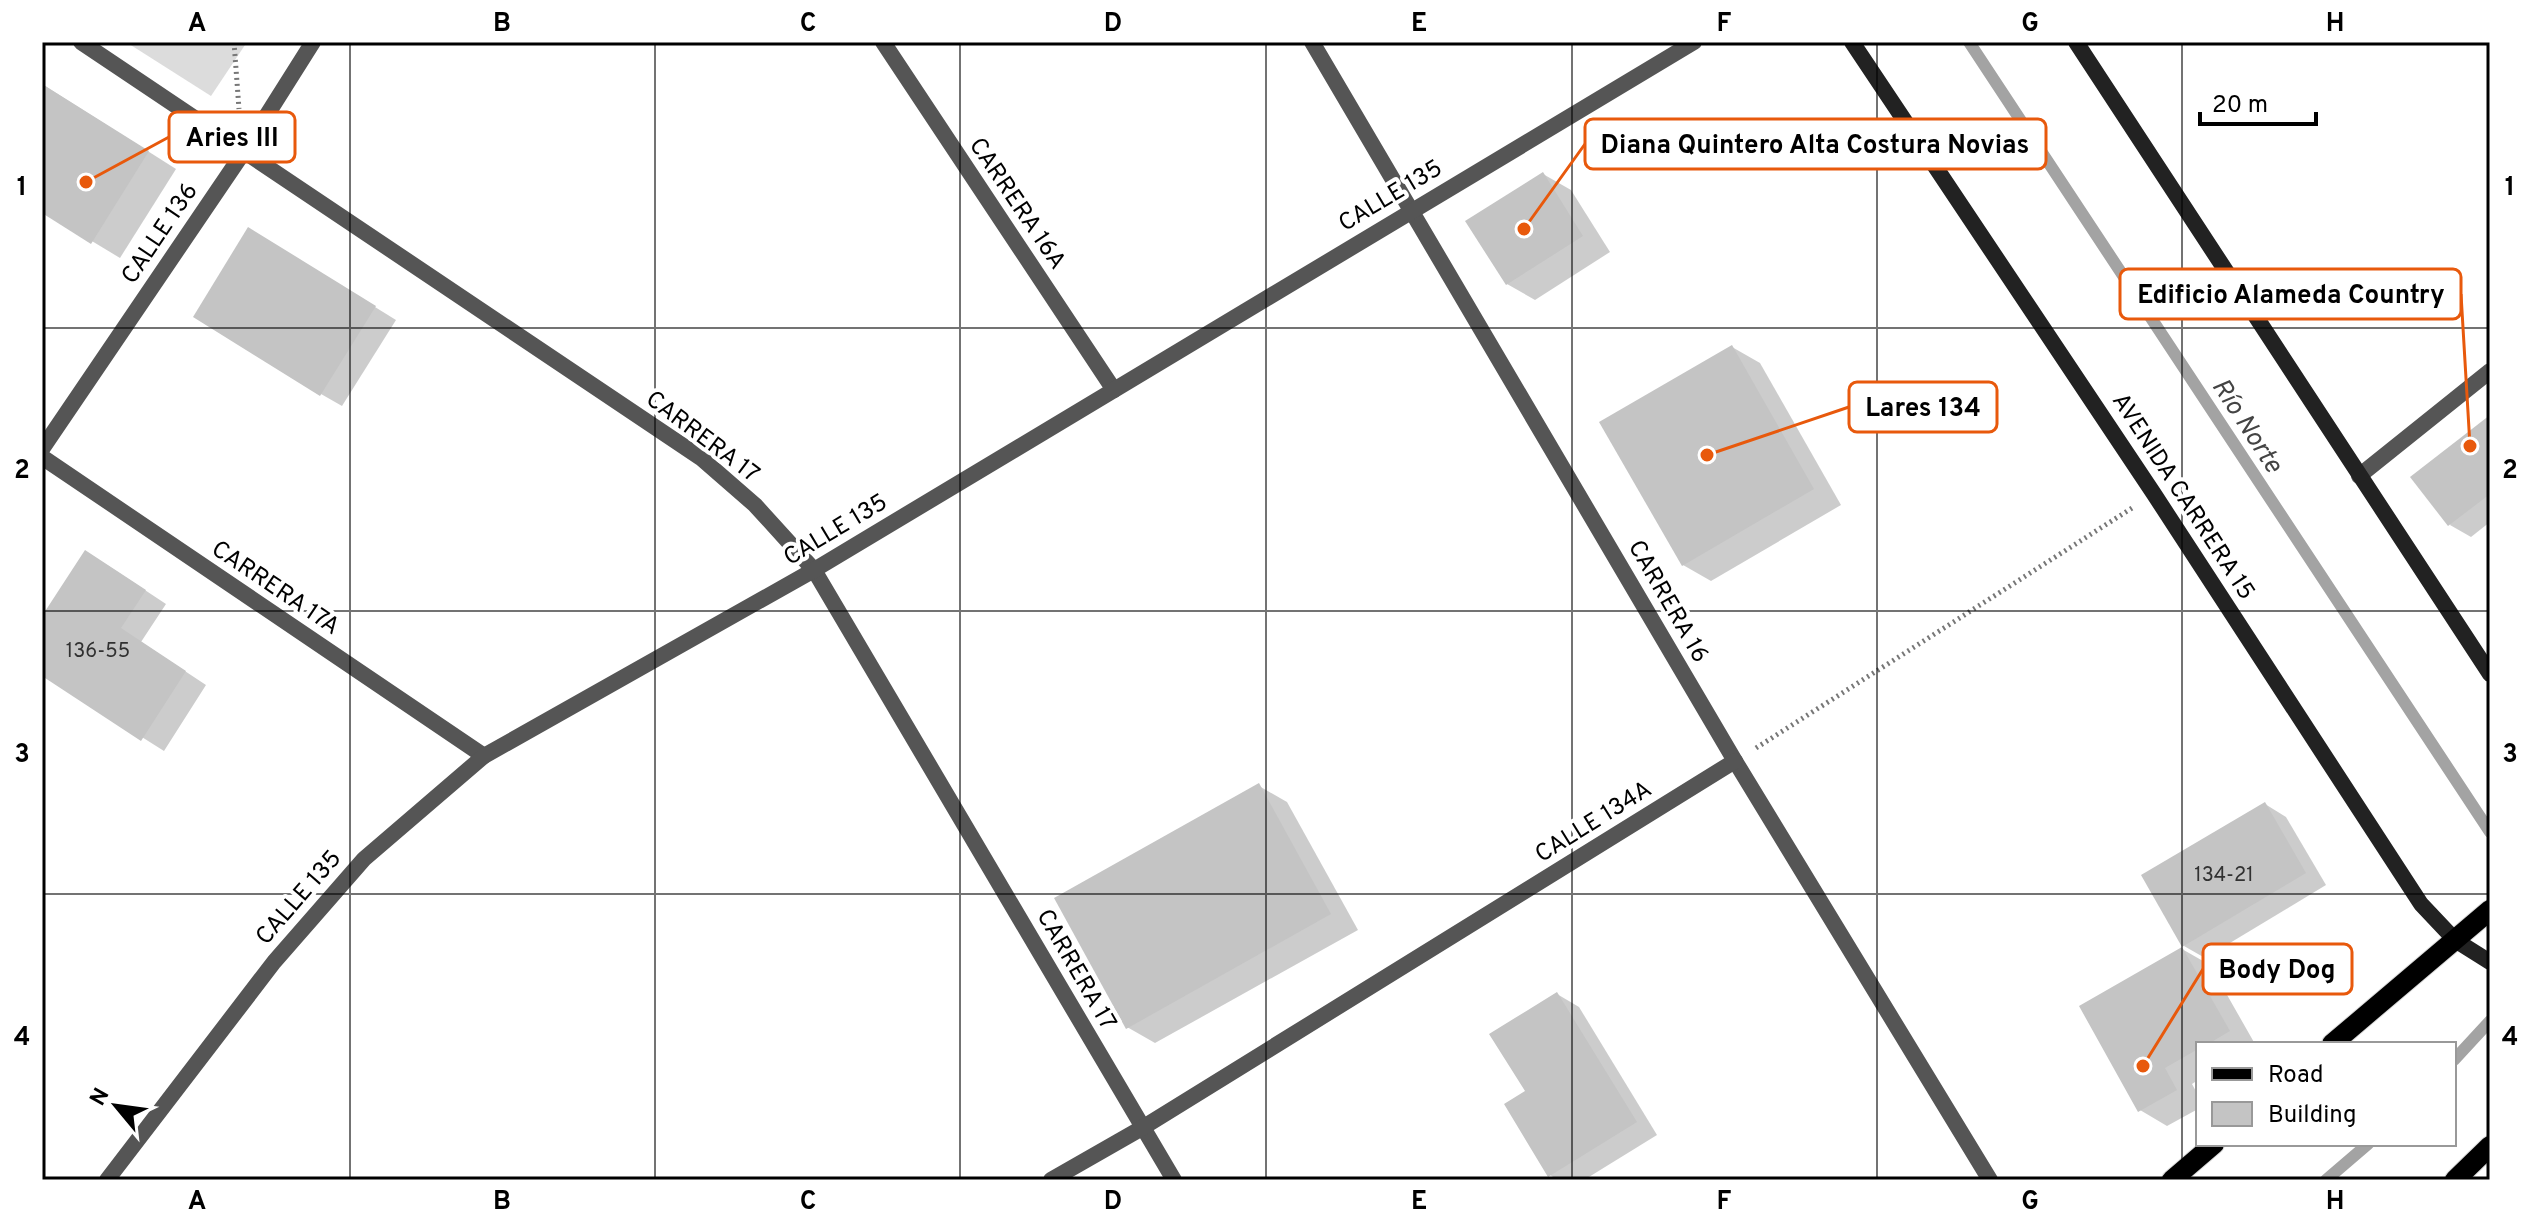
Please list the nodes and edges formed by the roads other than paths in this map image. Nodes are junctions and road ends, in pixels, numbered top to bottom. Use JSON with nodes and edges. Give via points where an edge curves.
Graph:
{"nodes":[{"id":1,"x":81,"y":42,"type":"edge"},
{"id":2,"x":313,"y":42,"type":"edge"},
{"id":3,"x":883,"y":42,"type":"edge"},
{"id":4,"x":1312,"y":42,"type":"edge"},
{"id":5,"x":1694,"y":42,"type":"edge"},
{"id":6,"x":1852,"y":42,"type":"edge"},
{"id":7,"x":2076,"y":42,"type":"edge"},
{"id":8,"x":243,"y":153,"type":"junction"},
{"id":9,"x":1413,"y":209,"type":"junction"},
{"id":10,"x":2490,"y":371,"type":"edge"},
{"id":11,"x":1114,"y":390,"type":"junction"},
{"id":12,"x":42,"y":449,"type":"edge"},
{"id":13,"x":42,"y":457,"type":"edge"},
{"id":14,"x":2359,"y":476,"type":"junction"},
{"id":15,"x":814,"y":570,"type":"junction"},
{"id":16,"x":2490,"y":674,"type":"edge"},
{"id":17,"x":484,"y":756,"type":"junction"},
{"id":18,"x":1735,"y":761,"type":"junction"},
{"id":19,"x":2490,"y":910,"type":"edge"},
{"id":20,"x":2455,"y":940,"type":"junction"},
{"id":21,"x":2486,"y":960,"type":"edge"},
{"id":22,"x":2334,"y":1042,"type":"edge"},
{"id":23,"x":1142,"y":1128,"type":"junction"},
{"id":24,"x":2212,"y":1146,"type":"edge"},
{"id":25,"x":2490,"y":1146,"type":"edge"},
{"id":26,"x":107,"y":1180,"type":"edge"},
{"id":27,"x":1051,"y":1180,"type":"edge"},
{"id":28,"x":1174,"y":1180,"type":"edge"},
{"id":29,"x":1990,"y":1180,"type":"edge"},
{"id":30,"x":2172,"y":1180,"type":"edge"},
{"id":31,"x":2455,"y":1180,"type":"edge"}],
"edges":[{"from":1,"to":8,"type":"street","name":"CARRERA 17"},
{"from":2,"to":8,"type":"street","name":"CALLE 136"},
{"from":3,"to":11,"type":"street","name":"CARRERA 16A"},
{"from":4,"to":9,"type":"street","name":"CARRERA 16"},
{"from":5,"to":9,"type":"street","name":"CALLE 135"},
{"from":6,"to":20,"type":"main road","name":"AVENIDA CARRERA 15","via":[[2421,904]]},
{"from":7,"to":14,"type":"main road"},
{"from":8,"to":12,"type":"street","name":"CALLE 136"},
{"from":8,"to":15,"type":"street","name":"CARRERA 17","via":[[701,458],[755,505]]},
{"from":9,"to":11,"type":"street","name":"CALLE 135"},
{"from":9,"to":18,"type":"street","name":"CARRERA 16"},
{"from":10,"to":14,"type":"street"},
{"from":11,"to":15,"type":"street","name":"CALLE 135"},
{"from":13,"to":17,"type":"street","name":"CARRERA 17A"},
{"from":14,"to":16,"type":"main road"},
{"from":15,"to":17,"type":"street","name":"CALLE 135"},
{"from":15,"to":23,"type":"street","name":"CARRERA 17"},
{"from":17,"to":26,"type":"street","name":"CALLE 135","via":[[364,859],[274,962]]},
{"from":18,"to":23,"type":"street","name":"CALLE 134A"},
{"from":18,"to":29,"type":"street","name":"CARRERA 16"},
{"from":19,"to":20,"type":"main road"},
{"from":20,"to":21,"type":"main road","name":"AVENIDA CARRERA 15"},
{"from":20,"to":22,"type":"main road"},
{"from":23,"to":27,"type":"street","name":"CALLE 134A"},
{"from":23,"to":28,"type":"street","name":"CARRERA 17"},
{"from":24,"to":30,"type":"main road"},
{"from":25,"to":31,"type":"main road"}]}
